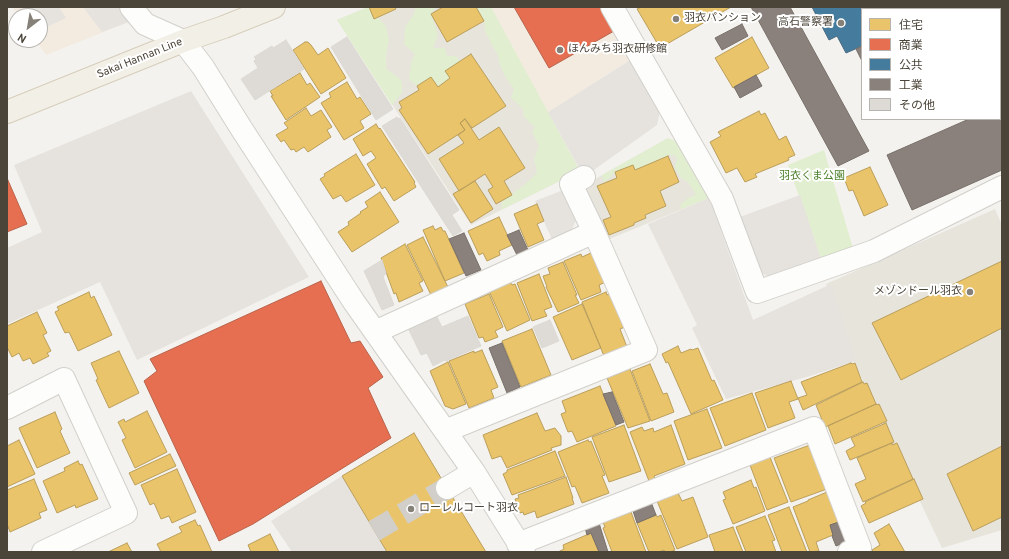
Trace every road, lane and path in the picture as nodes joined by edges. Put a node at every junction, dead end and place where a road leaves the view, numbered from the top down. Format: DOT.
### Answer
graph roads {
  1 [pos="131,7"];
  2 [pos="274,7"];
  3 [pos="612,7"];
  4 [pos="183,41"];
  5 [pos="7,112"];
  6 [pos="584,177"];
  7 [pos="1002,187"];
  8 [pos="594,232"];
  9 [pos="375,332"];
  10 [pos="7,408"];
  11 [pos="445,431"];
  12 [pos="474,472"];
  13 [pos="448,488"];
  14 [pos="521,548"];
  15 [pos="42,552"];
  16 [pos="849,552"];
  1 -- 4 [label="street"];
  2 -- 4 [label="main road, Sakai Hannan Line"];
  3 -- 7 [label="street"];
  4 -- 5 [label="main road, Sakai Hannan Line"];
  4 -- 9 [label="street"];
  6 -- 8 [label="street"];
  8 -- 9 [label="street"];
  8 -- 11 [label="street"];
  9 -- 11 [label="street"];
  10 -- 15 [label="street"];
  11 -- 12 [label="street"];
  12 -- 13 [label="street"];
  12 -- 14 [label="street"];
  14 -- 16 [label="street"];
}
